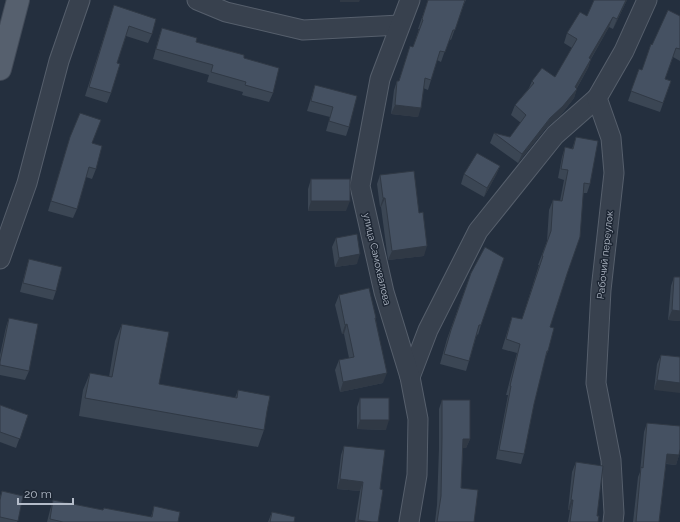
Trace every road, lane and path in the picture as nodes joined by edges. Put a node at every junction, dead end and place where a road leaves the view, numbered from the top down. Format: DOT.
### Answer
graph roads {
  1 [pos="18,0"];
  2 [pos="80,0"];
  3 [pos="197,0"];
  4 [pos="410,0"];
  5 [pos="647,0"];
  6 [pos="400,25"];
  7 [pos="0,69"];
  8 [pos="597,98"];
  9 [pos="0,259"];
  10 [pos="410,377"];
  11 [pos="409,522"];
  12 [pos="613,522"];
  1 -- 7 [label="main road"];
  2 -- 9 [label="street"];
  3 -- 6 [label="street"];
  4 -- 6 [label="street, улица Самохвалова"];
  5 -- 8 [label="street"];
  6 -- 10 [label="street, улица Самохвалова"];
  8 -- 10 [label="street"];
  8 -- 12 [label="street, Рабочий переулок"];
  10 -- 11 [label="street, улица Самохвалова"];
}
